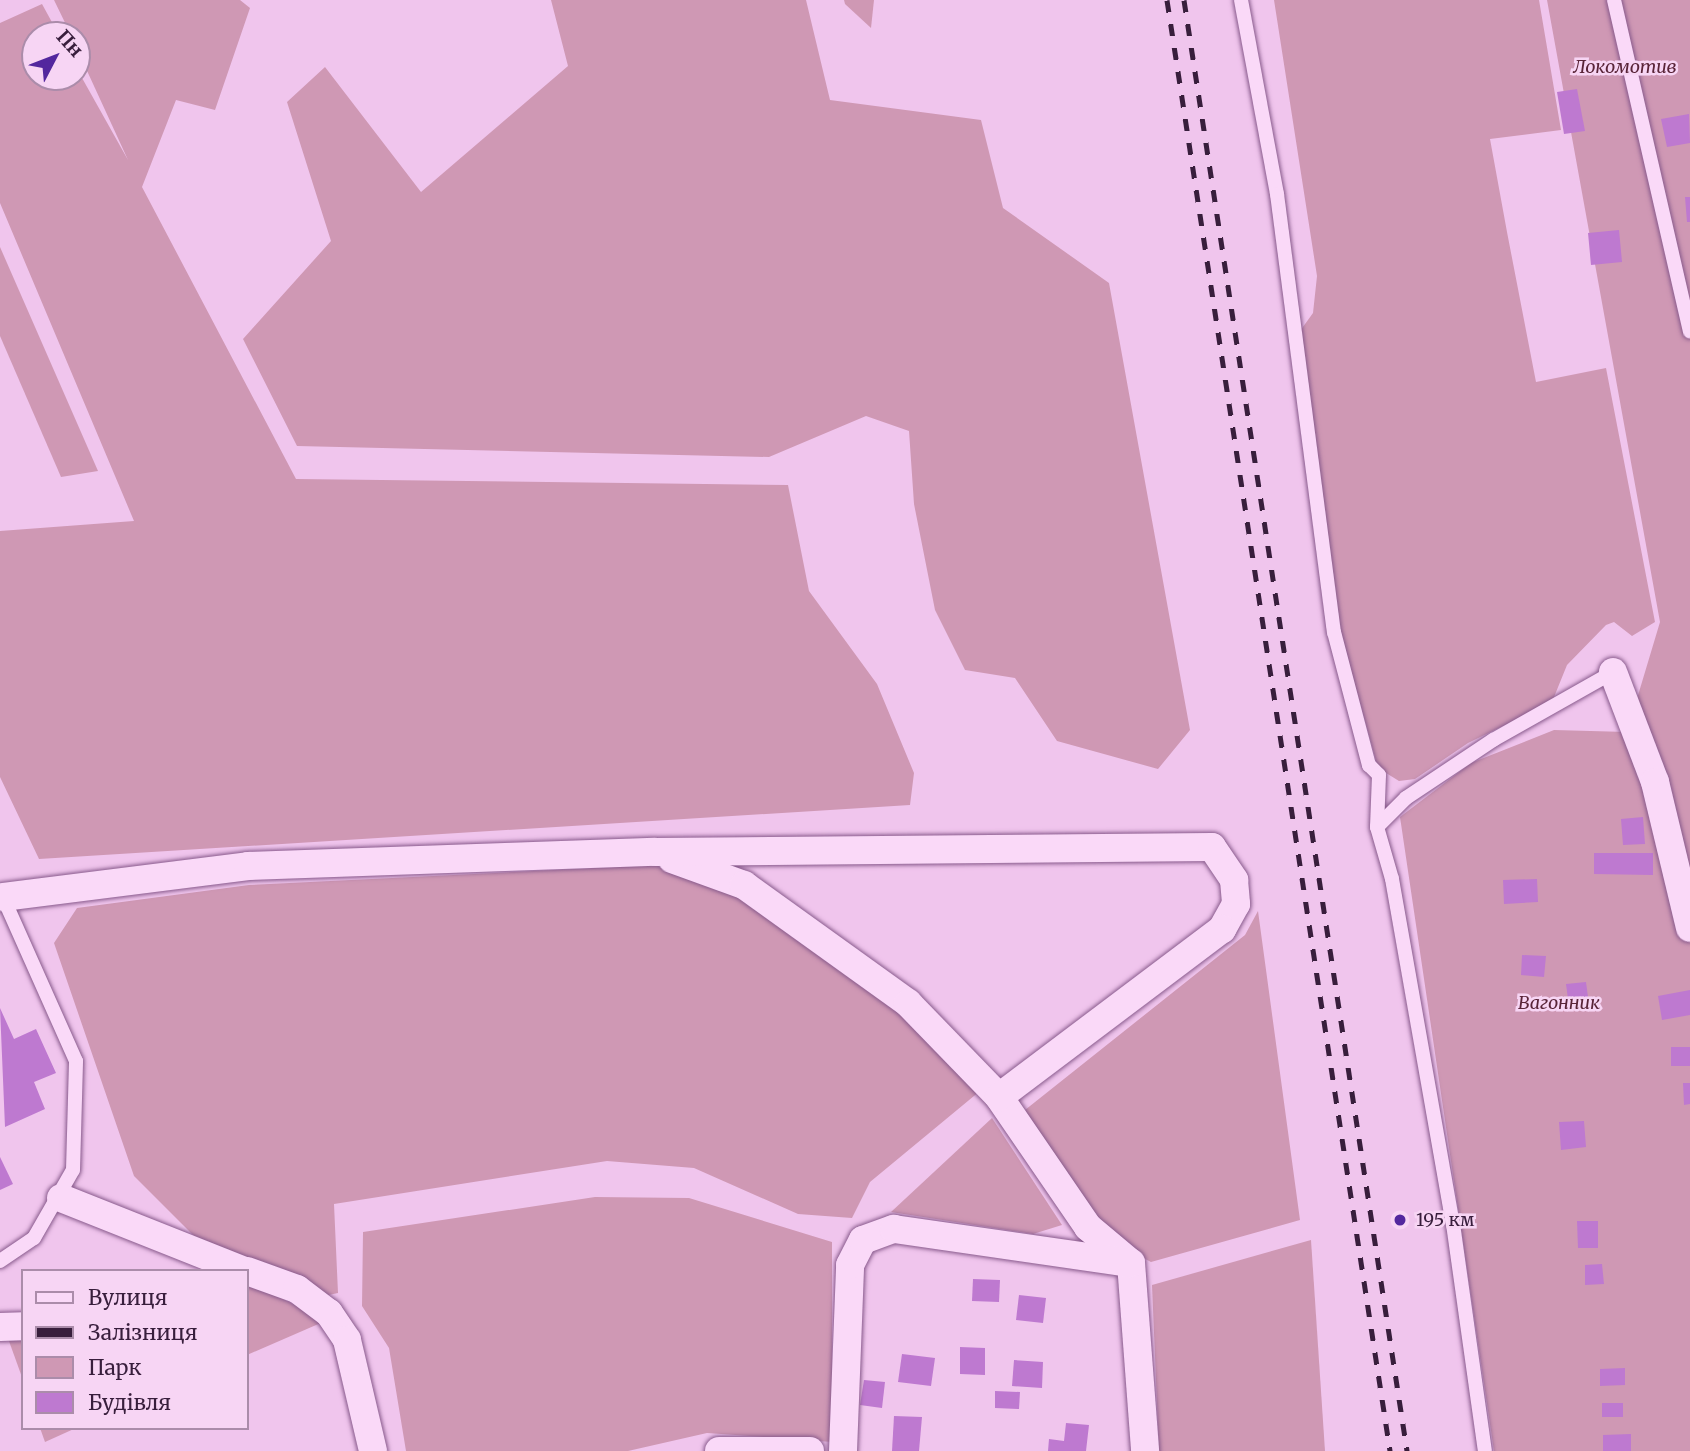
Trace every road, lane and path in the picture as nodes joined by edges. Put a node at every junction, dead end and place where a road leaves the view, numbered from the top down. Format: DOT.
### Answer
graph roads {
  1 [pos="1241,0"];
  2 [pos="1614,0"];
  3 [pos="1690,331"];
  4 [pos="1613,672"];
  5 [pos="1377,827"];
  6 [pos="655,852"];
  7 [pos="1683,870"];
  8 [pos="1,894"];
  9 [pos="1690,928"];
  10 [pos="999,1097"];
  11 [pos="61,1198"];
  12 [pos="0,1261"];
  13 [pos="1131,1263"];
  14 [pos="198,1266"];
  15 [pos="226,1269"];
  16 [pos="248,1272"];
  17 [pos="21,1326"];
  18 [pos="0,1327"];
  19 [pos="373,1451"];
  20 [pos="719,1451"];
  21 [pos="810,1451"];
  22 [pos="842,1451"];
  23 [pos="1145,1451"];
  24 [pos="1485,1451"];
  1 -- 5 [label="lane"];
  2 -- 3 [label="lane"];
  4 -- 5 [label="lane"];
  4 -- 7 [label="street"];
  5 -- 24 [label="lane"];
  6 -- 8 [label="street"];
  6 -- 10 [label="street"];
  6 -- 10 [label="street"];
  7 -- 9 [label="street"];
  8 -- 11 [label="lane"];
  10 -- 13 [label="street"];
  11 -- 12 [label="lane"];
  11 -- 14 [label="street"];
  13 -- 22 [label="street"];
  13 -- 23 [label="street"];
  14 -- 15 [label="street"];
  16 -- 19 [label="street"];
  17 -- 18 [label="street"];
  20 -- 21 [label="street"];
}
